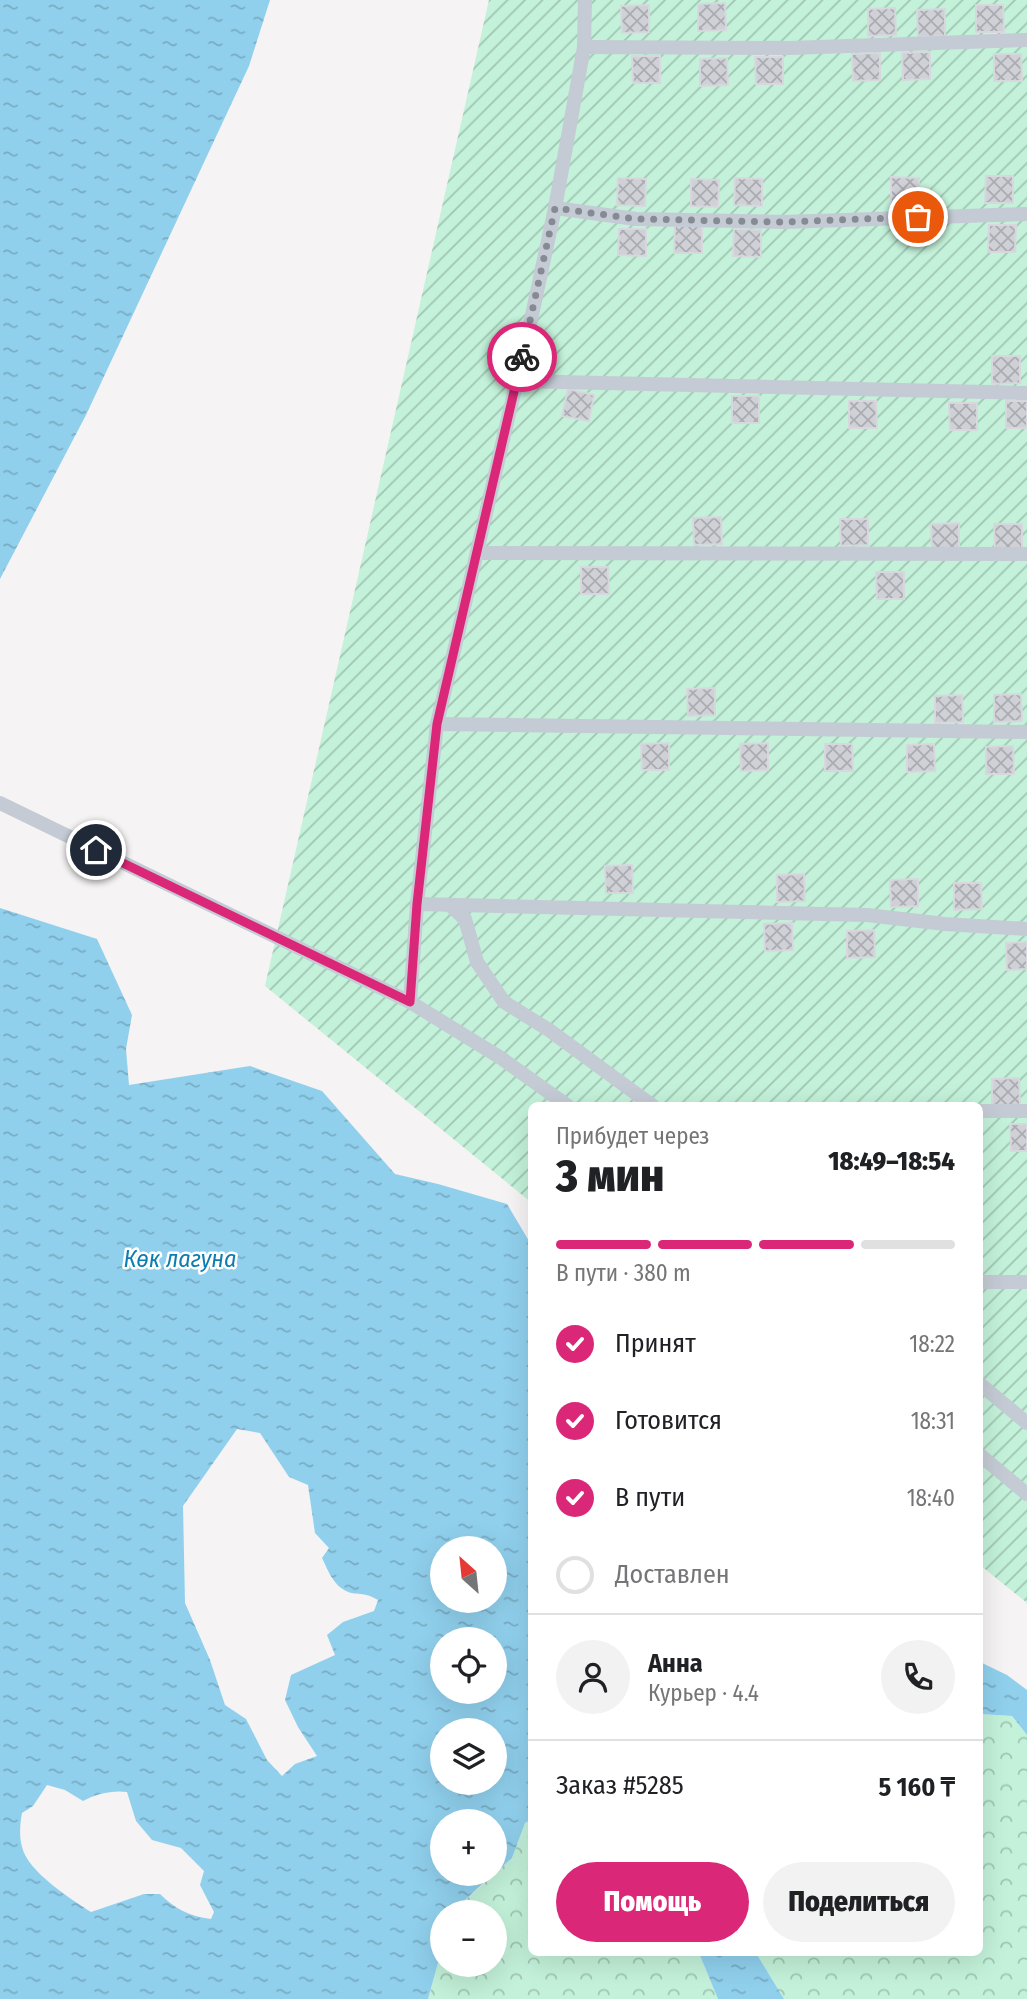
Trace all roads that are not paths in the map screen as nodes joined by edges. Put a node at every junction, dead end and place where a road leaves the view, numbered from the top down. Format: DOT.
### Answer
graph roads {
  1 [pos="585,0"];
  2 [pos="1027,40"];
  3 [pos="584,47"];
  4 [pos="555,208"];
  5 [pos="1027,214"];
  6 [pos="517,382"];
  7 [pos="1027,393"];
  8 [pos="477,553"];
  9 [pos="1027,554"];
  10 [pos="437,724"];
  11 [pos="1027,733"];
  12 [pos="0,803"];
  13 [pos="417,904"];
  14 [pos="452,906"];
  15 [pos="1027,929"];
  16 [pos="410,1002"];
  17 [pos="562,1102"];
  18 [pos="648,1102"];
  19 [pos="983,1111"];
  20 [pos="1027,1111"];
  21 [pos="983,1282"];
  22 [pos="1027,1282"];
  23 [pos="983,1386"];
  24 [pos="1027,1423"];
  25 [pos="983,1457"];
  26 [pos="1027,1494"];
  1 -- 3 [label="street"];
  2 -- 3 [label="street"];
  3 -- 4 [label="street"];
  4 -- 5 [label="street"];
  4 -- 6 [label="street"];
  6 -- 7 [label="street"];
  6 -- 8 [label="street"];
  8 -- 9 [label="street"];
  8 -- 10 [label="street"];
  10 -- 11 [label="street"];
  10 -- 13 [label="street"];
  12 -- 16 [label="street"];
  13 -- 14 [label="street"];
  13 -- 16 [label="street"];
  14 -- 15 [label="street"];
  14 -- 18 [label="street"];
  16 -- 17 [label="street"];
  19 -- 20 [label="street"];
  21 -- 22 [label="street"];
  23 -- 24 [label="street"];
  25 -- 26 [label="street"];
}
